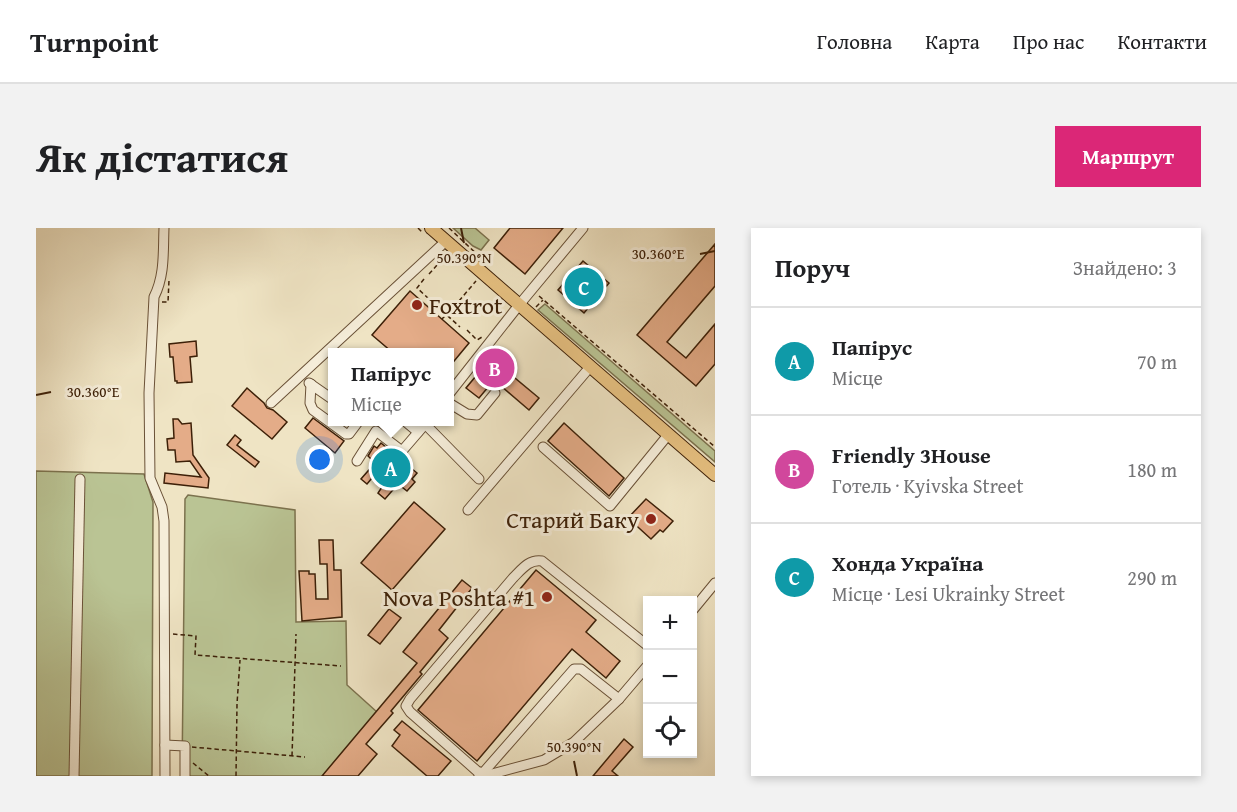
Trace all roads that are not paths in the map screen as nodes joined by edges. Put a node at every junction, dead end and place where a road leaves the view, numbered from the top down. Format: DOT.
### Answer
graph roads {
  1 [pos="164,228"];
  2 [pos="431,228"];
  3 [pos="583,228"];
  4 [pos="450,237"];
  5 [pos="519,305"];
  6 [pos="330,348"];
  7 [pos="328,350"];
  8 [pos="590,367"];
  9 [pos="300,376"];
  10 [pos="311,384"];
  11 [pos="454,389"];
  12 [pos="495,393"];
  13 [pos="328,396"];
  14 [pos="271,403"];
  15 [pos="454,406"];
  16 [pos="328,421"];
  17 [pos="335,426"];
  18 [pos="355,426"];
  19 [pos="424,426"];
  20 [pos="668,435"];
  21 [pos="543,447"];
  22 [pos="357,461"];
  23 [pos="715,475"];
  24 [pos="80,479"];
  25 [pos="479,479"];
  26 [pos="468,510"];
  27 [pos="715,584"];
  28 [pos="697,606"];
  29 [pos="643,642"];
  30 [pos="643,671"];
  31 [pos="619,699"];
  32 [pos="165,745"];
  33 [pos="478,775"];
  34 [pos="74,776"];
  35 [pos="165,776"];
  36 [pos="185,776"];
  1 -- 32 [label="street"];
  2 -- 4 [label="main road"];
  3 -- 5 [label="street"];
  4 -- 5 [label="main road"];
  4 -- 6 [label="street"];
  5 -- 8 [label="main road"];
  5 -- 11 [label="street"];
  7 -- 9 [label="street"];
  8 -- 20 [label="main road"];
  8 -- 26 [label="street"];
  9 -- 10 [label="street"];
  9 -- 14 [label="street"];
  10 -- 13 [label="street"];
  10 -- 16 [label="street"];
  12 -- 15 [label="street"];
  17 -- 18 [label="street"];
  19 -- 22 [label="street"];
  19 -- 25 [label="street"];
  20 -- 21 [label="street"];
  20 -- 23 [label="main road"];
  24 -- 34 [label="street"];
  27 -- 28 [label="street"];
  29 -- 33 [label="street"];
  30 -- 31 [label="street"];
  31 -- 33 [label="street"];
  31 -- 33 [label="street"];
  32 -- 35 [label="street"];
  32 -- 36 [label="street"];
}
